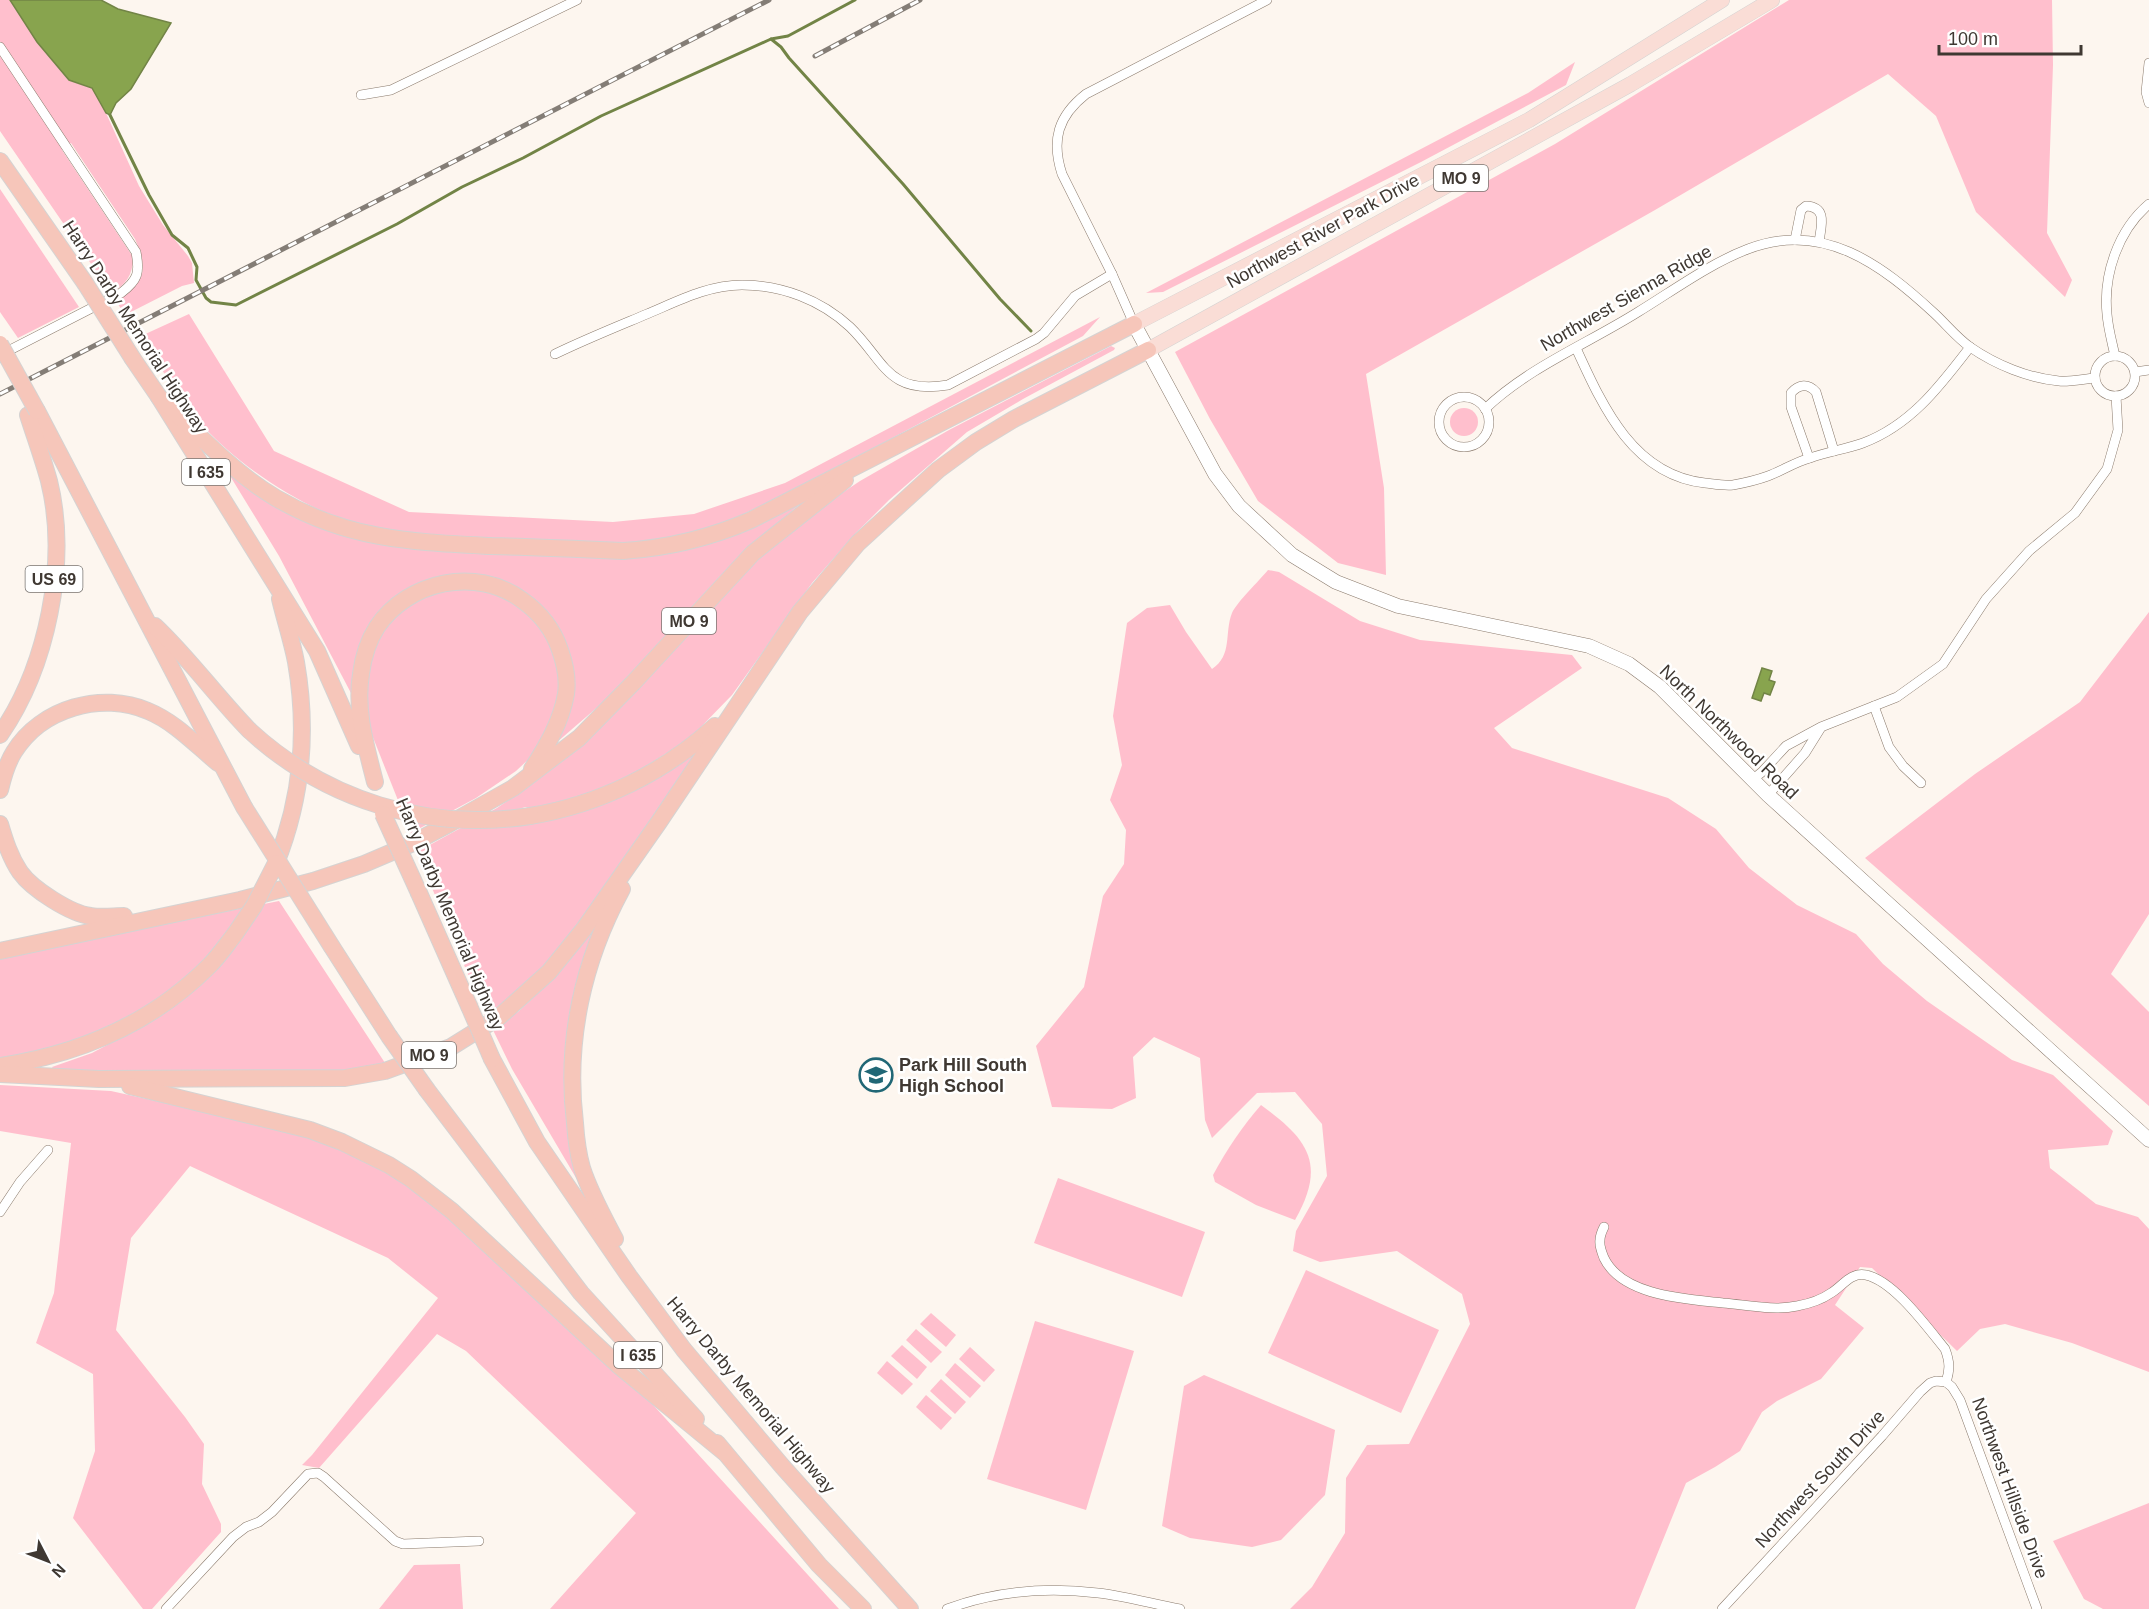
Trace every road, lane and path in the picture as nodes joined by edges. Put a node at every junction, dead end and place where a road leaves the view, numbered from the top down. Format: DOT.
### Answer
graph roads {
  1 [pos="576,0"];
  2 [pos="1267,0"];
  3 [pos="1722,0"];
  4 [pos="1772,0"];
  5 [pos="0,47"];
  6 [pos="2149,63"];
  7 [pos="361,95"];
  8 [pos="2149,103"];
  9 [pos="0,161"];
  10 [pos="2149,204"];
  11 [pos="1796,240"];
  12 [pos="1819,242"];
  13 [pos="1113,274"];
  14 [pos="1134,324"];
  15 [pos="0,344"];
  16 [pos="1970,347"];
  17 [pos="1576,348"];
  18 [pos="1148,350"];
  19 [pos="555,354"];
  20 [pos="0,355"];
  21 [pos="2115,356"];
  22 [pos="2149,370"];
  23 [pos="2134,372"];
  24 [pos="2095,378"];
  25 [pos="2116,396"];
  26 [pos="159,397"];
  27 [pos="1485,409"];
  28 [pos="33,413"];
  29 [pos="1834,451"];
  30 [pos="1809,458"];
  31 [pos="871,459"];
  32 [pos="278,587"];
  33 [pos="144,615"];
  34 [pos="741,698"];
  35 [pos="1874,706"];
  36 [pos="1821,727"];
  37 [pos="0,735"];
  38 [pos="224,769"];
  39 [pos="1752,780"];
  40 [pos="375,782"];
  41 [pos="1921,783"];
  42 [pos="513,788"];
  43 [pos="0,790"];
  44 [pos="1767,795"];
  45 [pos="659,822"];
  46 [pos="0,824"];
  47 [pos="164,915"];
  48 [pos="0,951"];
  49 [pos="0,1066"];
  50 [pos="0,1074"];
  51 [pos="99,1079"];
  52 [pos="2149,1140"];
  53 [pos="48,1150"];
  54 [pos="0,1212"];
  55 [pos="1604,1227"];
  56 [pos="629,1276"];
  57 [pos="1947,1382"];
  58 [pos="724,1452"];
  59 [pos="479,1541"];
  60 [pos="863,1608"];
  61 [pos="166,1609"];
  62 [pos="910,1609"];
  63 [pos="947,1609"];
  64 [pos="1180,1609"];
  65 [pos="1722,1609"];
  66 [pos="2037,1609"];
  1 -- 7 [label="street"];
  2 -- 13 [label="street"];
  3 -- 14 [label="main road, Northwest River Park Drive / MO 9"];
  4 -- 18 [label="main road, Northwest River Park Drive / MO 9"];
  5 -- 20 [label="street"];
  6 -- 8 [label="street"];
  9 -- 26 [label="highway, Harry Darby Memorial Highway / I 635, bridge"];
  10 -- 21 [label="street"];
  11 -- 12 [label="street, Northwest Sienna Ridge"];
  11 -- 12 [label="street"];
  11 -- 17 [label="street, Northwest Sienna Ridge"];
  12 -- 16 [label="street, Northwest Sienna Ridge"];
  13 -- 14 [label="street"];
  13 -- 19 [label="street"];
  14 -- 18 [label="street, North Northwood Road"];
  14 -- 31 [label="highway, Northwest River Park Drive / MO 9"];
  15 -- 28 [label="highway, I 635, bridge"];
  16 -- 24 [label="street, Northwest Sienna Ridge"];
  16 -- 29 [label="street"];
  17 -- 27 [label="street, Northwest Sienna Ridge"];
  17 -- 30 [label="street"];
  18 -- 34 [label="highway, Northwest River Park Drive / MO 9"];
  18 -- 39 [label="street, North Northwood Road"];
  21 -- 23 [label="street"];
  21 -- 24 [label="street"];
  22 -- 23 [label="street"];
  23 -- 25 [label="street"];
  24 -- 25 [label="street"];
  25 -- 35 [label="street"];
  26 -- 31 [label="highway"];
  26 -- 32 [label="highway, Harry Darby Memorial Highway / I 635"];
  27 -- 27 [label="street"];
  28 -- 33 [label="highway, I 635"];
  28 -- 37 [label="highway, US 69"];
  29 -- 30 [label="street"];
  29 -- 30 [label="street"];
  31 -- 42 [label="highway, MO 9"];
  32 -- 40 [label="highway, Harry Darby Memorial Highway / I 635"];
  32 -- 49 [label="highway, bridge"];
  33 -- 34 [label="highway, bridge"];
  33 -- 38 [label="highway, I 635"];
  34 -- 45 [label="highway, MO 9"];
  35 -- 36 [label="street"];
  35 -- 41 [label="street"];
  36 -- 39 [label="street"];
  36 -- 44 [label="street"];
  38 -- 43 [label="highway"];
  38 -- 58 [label="highway, I 635, bridge"];
  39 -- 44 [label="street, North Northwood Road"];
  40 -- 42 [label="highway"];
  40 -- 56 [label="highway, Harry Darby Memorial Highway / I 635, bridge"];
  42 -- 47 [label="highway, MO 9"];
  44 -- 52 [label="street, North Northwood Road"];
  45 -- 51 [label="highway, MO 9"];
  45 -- 56 [label="highway"];
  46 -- 47 [label="highway"];
  47 -- 48 [label="highway, MO 9"];
  50 -- 51 [label="highway, MO 9"];
  51 -- 58 [label="highway"];
  53 -- 54 [label="street"];
  55 -- 57 [label="street"];
  56 -- 62 [label="highway, Harry Darby Memorial Highway / I 635"];
  57 -- 65 [label="street, Northwest South Drive"];
  57 -- 66 [label="street, Northwest Hillside Drive"];
  58 -- 60 [label="highway, I 635"];
  59 -- 61 [label="street"];
  63 -- 64 [label="street"];
}
